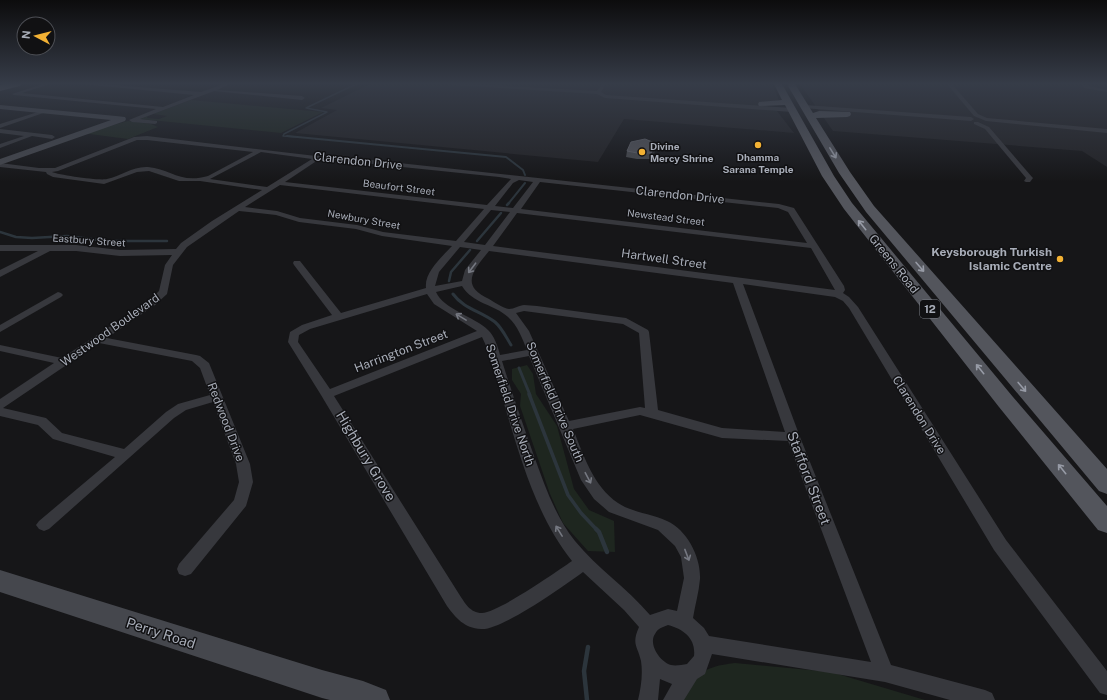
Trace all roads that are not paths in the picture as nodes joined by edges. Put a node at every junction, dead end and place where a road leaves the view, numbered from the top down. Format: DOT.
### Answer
graph roads {
  1 [pos="29,117"];
  2 [pos="100,117"];
  3 [pos="140,117"];
  4 [pos="803,117"];
  5 [pos="805,117"];
  6 [pos="915,117"];
  7 [pos="942,117"];
  8 [pos="122,119"];
  9 [pos="974,119"];
  10 [pos="132,120"];
  11 [pos="155,122"];
  12 [pos="988,123"];
  13 [pos="0,126"];
  14 [pos="0,131"];
  15 [pos="1107,131"];
  16 [pos="30,135"];
  17 [pos="52,137"];
  18 [pos="0,146"];
  19 [pos="259,151"];
  20 [pos="316,158"];
  21 [pos="0,164"];
  22 [pos="49,170"];
  23 [pos="516,179"];
  24 [pos="203,180"];
  25 [pos="537,181"];
  26 [pos="1028,181"];
  27 [pos="280,183"];
  28 [pos="269,189"];
  29 [pos="490,207"];
  30 [pos="237,209"];
  31 [pos="516,210"];
  32 [pos="459,244"];
  33 [pos="878,244"];
  34 [pos="900,244"];
  35 [pos="814,246"];
  36 [pos="0,248"];
  37 [pos="48,248"];
  38 [pos="488,248"];
  39 [pos="177,252"];
  40 [pos="297,263"];
  41 [pos="0,274"];
  42 [pos="737,281"];
  43 [pos="465,283"];
  44 [pos="430,290"];
  45 [pos="837,294"];
  46 [pos="58,295"];
  47 [pos="508,312"];
  48 [pos="338,316"];
  49 [pos="0,329"];
  50 [pos="485,332"];
  51 [pos="98,340"];
  52 [pos="0,348"];
  53 [pos="534,352"];
  54 [pos="495,359"];
  55 [pos="64,362"];
  56 [pos="327,394"];
  57 [pos="216,397"];
  58 [pos="0,405"];
  59 [pos="0,412"];
  60 [pos="652,413"];
  61 [pos="565,426"];
  62 [pos="793,437"];
  63 [pos="126,455"];
  64 [pos="1107,485"];
  65 [pos="1107,523"];
  66 [pos="44,525"];
  67 [pos="583,562"];
  68 [pos="185,569"];
  69 [pos="0,581"];
  70 [pos="684,620"];
  71 [pos="649,626"];
  72 [pos="703,644"];
  73 [pos="650,661"];
  74 [pos="690,673"];
  75 [pos="886,673"];
  76 [pos="322,684"];
  77 [pos="1107,686"];
  78 [pos="345,700"];
  79 [pos="376,700"];
  80 [pos="648,700"];
  81 [pos="673,700"];
  82 [pos="985,700"];
  1 -- 13 [label="street"];
  2 -- 8 [label="main road"];
  3 -- 10 [label="street"];
  33 -- 4 [label="main road, Greens Road / 12, one-way"];
  5 -- 34 [label="main road, Greens Road / 12, one-way"];
  6 -- 9 [label="street"];
  7 -- 9 [label="street"];
  8 -- 10 [label="street"];
  8 -- 21 [label="main road"];
  9 -- 12 [label="street"];
  9 -- 12 [label="street"];
  10 -- 11 [label="street"];
  12 -- 15 [label="street"];
  12 -- 26 [label="street"];
  14 -- 16 [label="street"];
  16 -- 17 [label="street"];
  16 -- 18 [label="street"];
  19 -- 20 [label="street, Clarendon Drive"];
  19 -- 22 [label="street, Clarendon Drive"];
  19 -- 24 [label="street"];
  20 -- 23 [label="street, Clarendon Drive"];
  20 -- 27 [label="street, Westwood Boulevard"];
  21 -- 22 [label="street, Clarendon Drive"];
  22 -- 24 [label="street"];
  23 -- 25 [label="street, Clarendon Drive"];
  23 -- 29 [label="street"];
  24 -- 28 [label="street"];
  25 -- 31 [label="street"];
  25 -- 35 [label="street, Clarendon Drive"];
  27 -- 28 [label="street, Westwood Boulevard"];
  27 -- 29 [label="street, Beaufort Street"];
  28 -- 30 [label="street, Westwood Boulevard"];
  29 -- 31 [label="street, Beaufort Street"];
  29 -- 32 [label="street"];
  30 -- 32 [label="street, Newbury Street"];
  30 -- 39 [label="street, Westwood Boulevard"];
  31 -- 35 [label="street, Newstead Street"];
  31 -- 38 [label="street"];
  32 -- 38 [label="street, Newbury Street"];
  32 -- 44 [label="street"];
  33 -- 34 [label="main road"];
  65 -- 33 [label="main road, Greens Road / 12, one-way"];
  34 -- 64 [label="main road, Greens Road / 12, one-way"];
  35 -- 45 [label="street, Clarendon Drive"];
  36 -- 37 [label="street, Eastbury Street"];
  37 -- 39 [label="street, Eastbury Street"];
  37 -- 41 [label="street"];
  38 -- 42 [label="street, Hartwell Street"];
  38 -- 43 [label="street, one-way"];
  39 -- 51 [label="street, Westwood Boulevard"];
  40 -- 48 [label="street"];
  42 -- 45 [label="street, Hartwell Street"];
  42 -- 62 [label="street, Stafford Street"];
  43 -- 44 [label="street, Highbury Grove"];
  43 -- 47 [label="street, Somerfield Drive South"];
  44 -- 48 [label="street, Highbury Grove"];
  50 -- 44 [label="street, Somerfield Drive North, one-way"];
  45 -- 77 [label="street, Clarendon Drive"];
  46 -- 49 [label="street"];
  47 -- 53 [label="street, Somerfield Drive South"];
  47 -- 60 [label="street"];
  48 -- 56 [label="street, Highbury Grove"];
  50 -- 54 [label="street, Somerfield Drive North"];
  50 -- 56 [label="street, Harrington Street"];
  51 -- 55 [label="street, Westwood Boulevard"];
  51 -- 57 [label="street, Redwood Drive"];
  52 -- 55 [label="street"];
  53 -- 54 [label="street"];
  53 -- 61 [label="street, Somerfield Drive South"];
  67 -- 54 [label="street, Somerfield Drive North, one-way"];
  55 -- 58 [label="street, Westwood Boulevard"];
  56 -- 67 [label="street, Highbury Grove"];
  57 -- 63 [label="street"];
  57 -- 68 [label="street, Redwood Drive"];
  59 -- 63 [label="street"];
  60 -- 61 [label="street"];
  60 -- 62 [label="street"];
  61 -- 70 [label="street, Somerfield Drive South, one-way"];
  62 -- 75 [label="street, Stafford Street"];
  63 -- 66 [label="street"];
  67 -- 71 [label="street, Somerfield Drive North"];
  69 -- 76 [label="main road, Perry Road"];
  70 -- 71 [label="street"];
  70 -- 72 [label="street"];
  71 -- 73 [label="street"];
  72 -- 74 [label="street"];
  72 -- 75 [label="street"];
  73 -- 74 [label="street"];
  73 -- 80 [label="street"];
  74 -- 81 [label="street"];
  75 -- 82 [label="street"];
  76 -- 78 [label="main road, Perry Road"];
  76 -- 79 [label="main road, Perry Road"];
}
